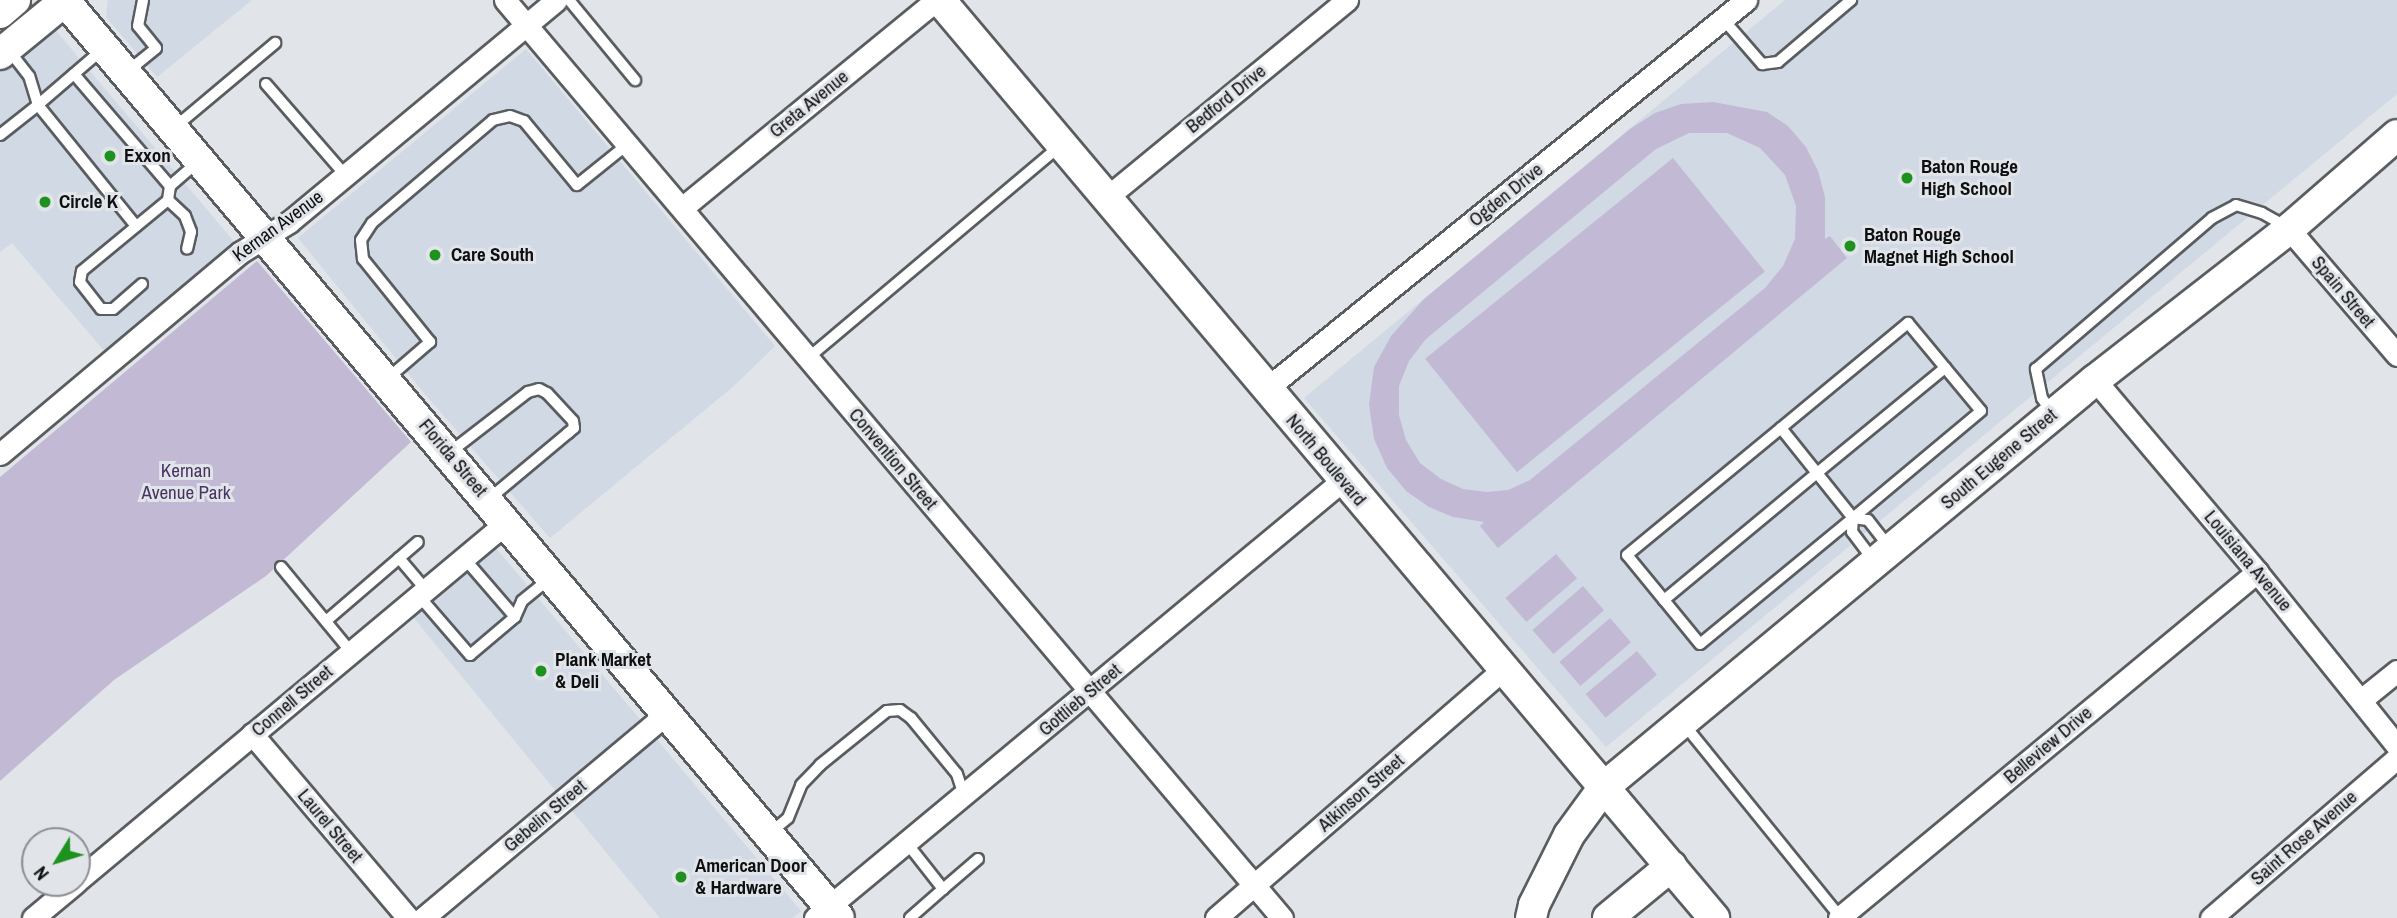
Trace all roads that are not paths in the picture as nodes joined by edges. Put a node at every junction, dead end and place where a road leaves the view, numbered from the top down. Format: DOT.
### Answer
graph roads {
  1 [pos="15,0"];
  2 [pos="65,0"];
  3 [pos="144,0"];
  4 [pos="505,0"];
  5 [pos="556,0"];
  6 [pos="569,0"];
  7 [pos="1347,0"];
  8 [pos="1746,0"];
  9 [pos="1851,0"];
  10 [pos="948,3"];
  11 [pos="0,13"];
  12 [pos="1723,19"];
  13 [pos="526,24"];
  14 [pos="275,43"];
  15 [pos="105,48"];
  16 [pos="3,51"];
  17 [pos="126,72"];
  18 [pos="74,74"];
  19 [pos="635,80"];
  20 [pos="265,84"];
  21 [pos="38,105"];
  22 [pos="173,128"];
  23 [pos="0,135"];
  24 [pos="2397,135"];
  25 [pos="628,144"];
  26 [pos="1061,145"];
  27 [pos="200,160"];
  28 [pos="345,175"];
  29 [pos="170,186"];
  30 [pos="1106,198"];
  31 [pos="168,200"];
  32 [pos="682,208"];
  33 [pos="136,226"];
  34 [pos="2289,229"];
  35 [pos="265,237"];
  36 [pos="187,249"];
  37 [pos="142,284"];
  38 [pos="2397,355"];
  39 [pos="808,358"];
  40 [pos="1945,368"];
  41 [pos="386,380"];
  42 [pos="2095,380"];
  43 [pos="1266,389"];
  44 [pos="2053,414"];
  45 [pos="1782,428"];
  46 [pos="1,451"];
  47 [pos="449,454"];
  48 [pos="1817,472"];
  49 [pos="1343,480"];
  50 [pos="488,500"];
  51 [pos="1853,518"];
  52 [pos="507,522"];
  53 [pos="418,541"];
  54 [pos="1883,555"];
  55 [pos="399,558"];
  56 [pos="464,558"];
  57 [pos="281,567"];
  58 [pos="2257,572"];
  59 [pos="552,576"];
  60 [pos="423,593"];
  61 [pos="1664,600"];
  62 [pos="515,617"];
  63 [pos="326,621"];
  64 [pos="351,652"];
  65 [pos="1505,668"];
  66 [pos="2397,671"];
  67 [pos="1089,692"];
  68 [pos="2361,700"];
  69 [pos="667,713"];
  70 [pos="1682,722"];
  71 [pos="252,734"];
  72 [pos="2397,746"];
  73 [pos="2397,758"];
  74 [pos="1604,787"];
  75 [pos="964,796"];
  76 [pos="768,835"];
  77 [pos="906,842"];
  78 [pos="978,859"];
  79 [pos="1671,866"];
  80 [pos="91,869"];
  81 [pos="1254,886"];
  82 [pos="943,889"];
  83 [pos="58,897"];
  84 [pos="828,914"];
  85 [pos="33,918"];
  86 [pos="408,918"];
  87 [pos="423,918"];
  88 [pos="910,918"];
  89 [pos="1216,918"];
  90 [pos="1282,918"];
  91 [pos="1531,918"];
  92 [pos="1608,918"];
  93 [pos="1714,918"];
  94 [pos="1839,918"];
  95 [pos="2211,918"];
  1 -- 11 [label="street"];
  2 -- 15 [label="street, Florida Street"];
  2 -- 16 [label="street"];
  3 -- 17 [label="lane"];
  4 -- 13 [label="street, Convention Street"];
  5 -- 13 [label="street, Kernan Avenue"];
  6 -- 19 [label="lane"];
  7 -- 30 [label="street, Bedford Drive"];
  8 -- 12 [label="street, Ogden Drive"];
  9 -- 12 [label="lane"];
  10 -- 26 [label="street, North Boulevard"];
  10 -- 32 [label="street, Greta Avenue"];
  12 -- 43 [label="street, Ogden Drive"];
  13 -- 25 [label="street, Convention Street"];
  13 -- 28 [label="street, Kernan Avenue"];
  14 -- 22 [label="lane"];
  15 -- 17 [label="street, Florida Street"];
  15 -- 18 [label="lane"];
  16 -- 21 [label="lane"];
  17 -- 22 [label="street, Florida Street"];
  18 -- 21 [label="lane"];
  18 -- 29 [label="lane"];
  20 -- 28 [label="lane"];
  21 -- 23 [label="lane"];
  21 -- 33 [label="lane"];
  22 -- 27 [label="street, Florida Street"];
  24 -- 34 [label="street, South Eugene Street"];
  25 -- 32 [label="street, Convention Street"];
  25 -- 41 [label="lane"];
  26 -- 30 [label="street, North Boulevard"];
  26 -- 39 [label="lane"];
  27 -- 29 [label="lane"];
  27 -- 35 [label="street, Florida Street"];
  28 -- 35 [label="street, Kernan Avenue"];
  29 -- 31 [label="lane"];
  30 -- 43 [label="street, North Boulevard"];
  31 -- 33 [label="lane"];
  31 -- 36 [label="lane"];
  32 -- 39 [label="street, Convention Street"];
  33 -- 37 [label="lane"];
  34 -- 38 [label="street, Spain Street"];
  34 -- 42 [label="street, South Eugene Street"];
  34 -- 44 [label="lane"];
  35 -- 41 [label="street, Florida Street"];
  35 -- 46 [label="street, Kernan Avenue"];
  39 -- 67 [label="street, Convention Street"];
  40 -- 45 [label="lane"];
  40 -- 48 [label="lane"];
  40 -- 51 [label="lane"];
  41 -- 47 [label="street, Florida Street"];
  42 -- 44 [label="street, South Eugene Street"];
  42 -- 58 [label="street, Louisiana Avenue"];
  43 -- 49 [label="street, North Boulevard"];
  44 -- 54 [label="street, South Eugene Street"];
  45 -- 48 [label="lane"];
  45 -- 61 [label="lane"];
  47 -- 50 [label="street, Florida Street"];
  47 -- 50 [label="lane"];
  48 -- 51 [label="lane"];
  48 -- 61 [label="lane"];
  49 -- 65 [label="street, North Boulevard"];
  49 -- 67 [label="street, Gottlieb Street"];
  50 -- 52 [label="street, Florida Street"];
  51 -- 54 [label="lane"];
  51 -- 54 [label="lane"];
  51 -- 61 [label="lane"];
  52 -- 56 [label="street, Connell Street"];
  52 -- 59 [label="street, Florida Street"];
  53 -- 55 [label="lane"];
  54 -- 70 [label="street, South Eugene Street"];
  55 -- 60 [label="lane"];
  55 -- 63 [label="lane"];
  56 -- 60 [label="street, Connell Street"];
  56 -- 62 [label="lane"];
  57 -- 63 [label="lane"];
  58 -- 68 [label="street, Louisiana Avenue"];
  58 -- 94 [label="street, Belleview Drive"];
  59 -- 62 [label="lane"];
  59 -- 69 [label="street, Florida Street"];
  60 -- 62 [label="lane"];
  60 -- 64 [label="street, Connell Street"];
  63 -- 64 [label="lane"];
  64 -- 71 [label="street, Connell Street"];
  65 -- 74 [label="street, North Boulevard"];
  65 -- 81 [label="street, Atkinson Street"];
  66 -- 68 [label="street"];
  67 -- 75 [label="street, Gottlieb Street"];
  67 -- 81 [label="street, Convention Street"];
  68 -- 72 [label="street, Louisiana Avenue"];
  69 -- 76 [label="street, Florida Street"];
  69 -- 87 [label="street, Gebelin Street"];
  70 -- 74 [label="street, South Eugene Street"];
  70 -- 94 [label="lane"];
  71 -- 80 [label="street, Connell Street"];
  71 -- 86 [label="street, Laurel Street"];
  73 -- 95 [label="street, Saint Rose Avenue"];
  74 -- 79 [label="street, North Boulevard"];
  74 -- 91 [label="street, South Eugene Street"];
  75 -- 76 [label="lane"];
  75 -- 77 [label="street, Gottlieb Street"];
  76 -- 84 [label="street, Florida Street"];
  77 -- 82 [label="lane"];
  77 -- 84 [label="street, Gottlieb Street"];
  78 -- 82 [label="lane"];
  79 -- 92 [label="street"];
  79 -- 93 [label="street, North Boulevard"];
  81 -- 89 [label="street, Atkinson Street"];
  81 -- 90 [label="street, Convention Street"];
  82 -- 88 [label="lane"];
  83 -- 85 [label="street, Connell Street"];
}
